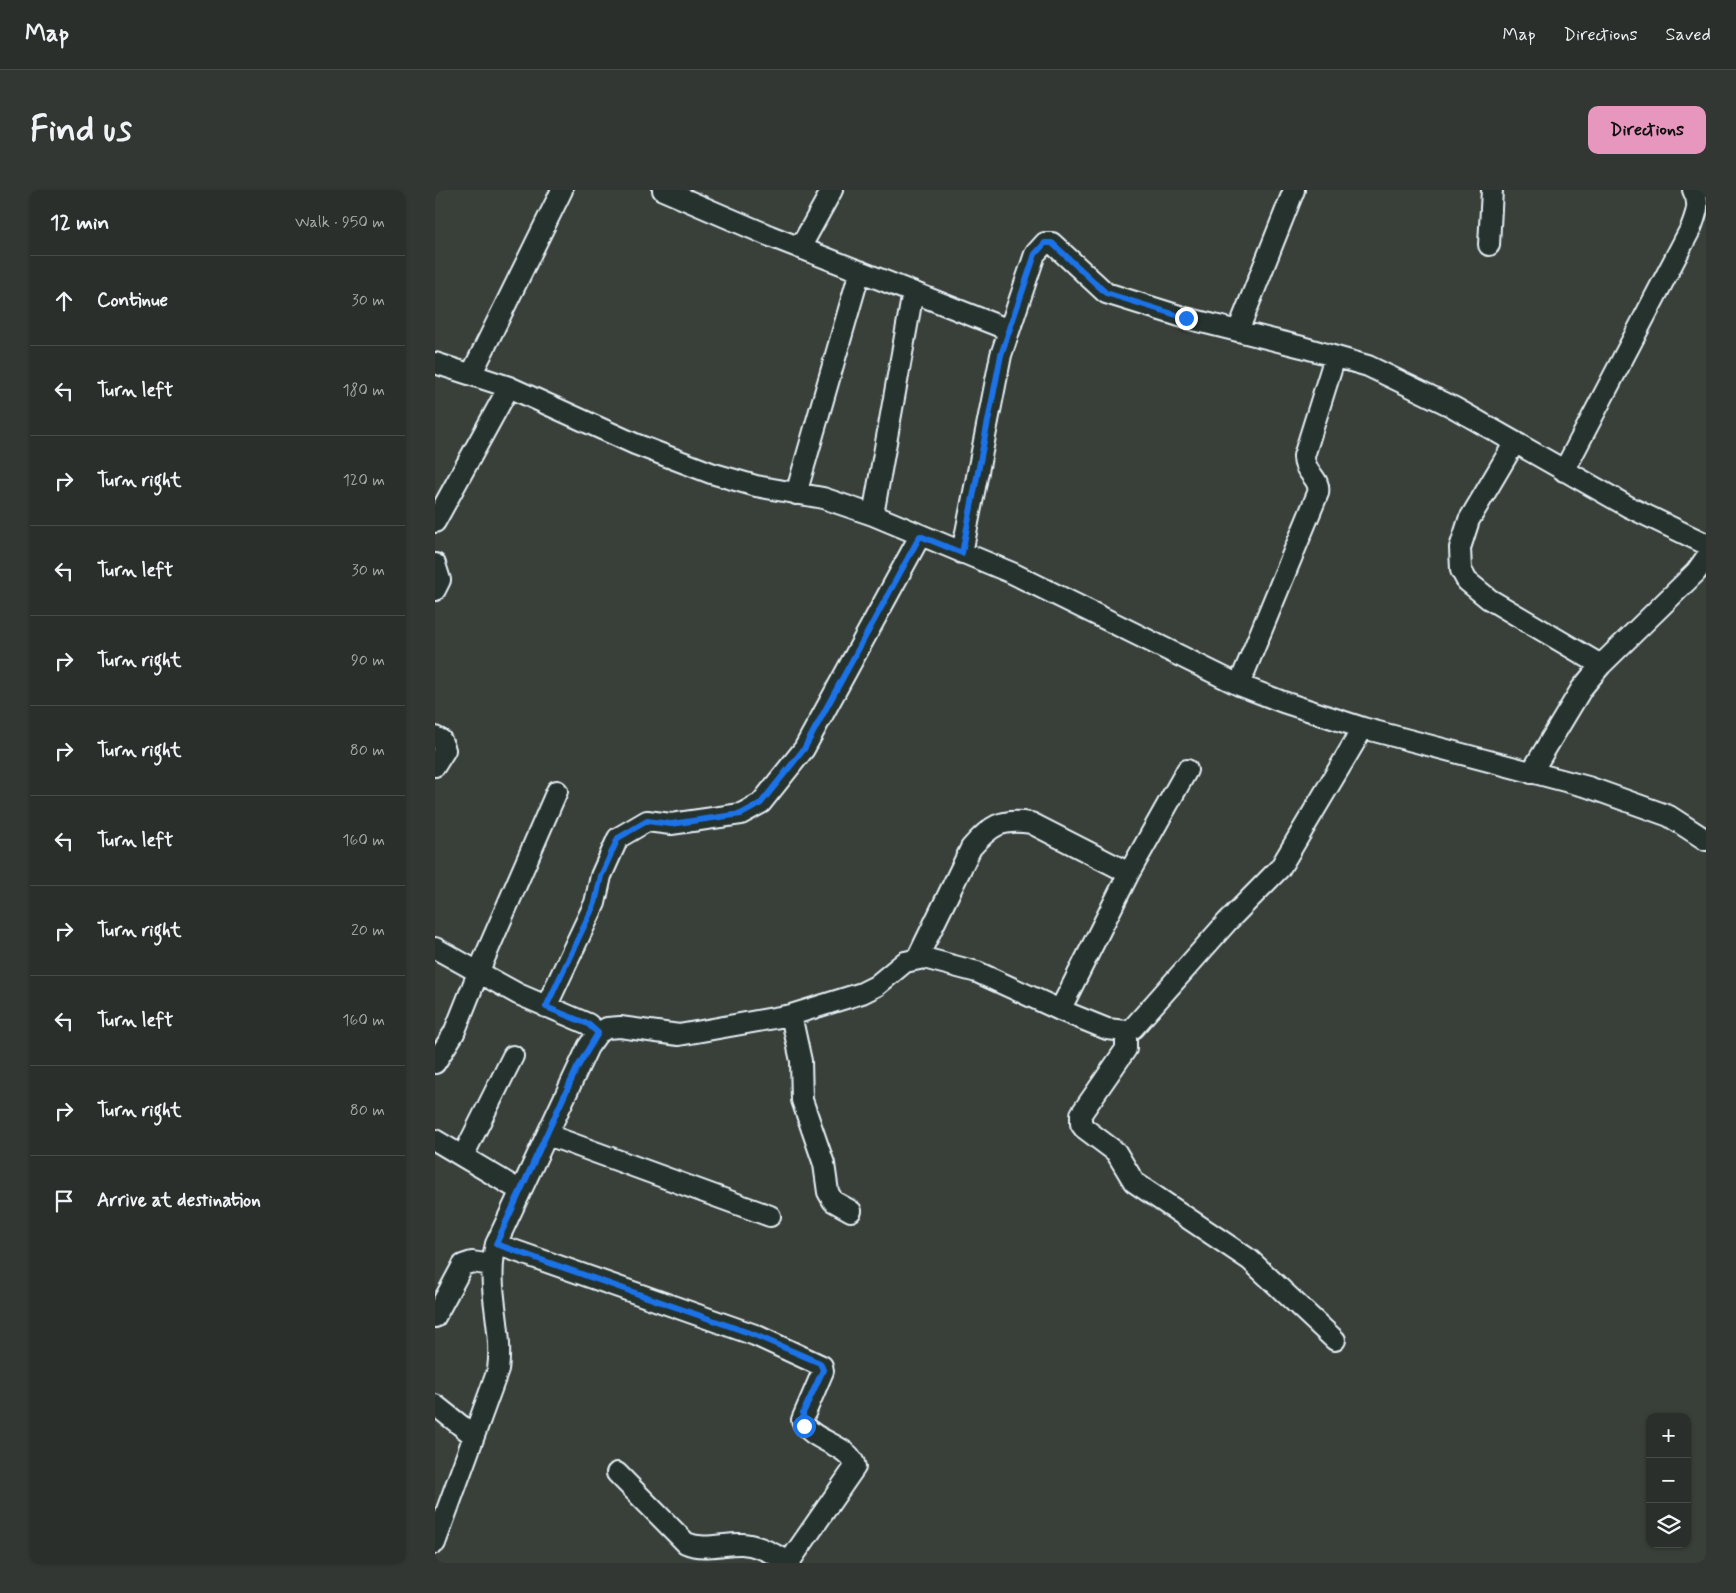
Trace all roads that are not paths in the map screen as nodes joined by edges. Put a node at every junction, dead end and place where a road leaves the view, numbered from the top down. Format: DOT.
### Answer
graph roads {
  1 [pos="562,190"];
  2 [pos="663,190"];
  3 [pos="831,190"];
  4 [pos="1294,190"];
  5 [pos="1492,190"];
  6 [pos="1699,196"];
  7 [pos="1489,245"];
  8 [pos="800,248"];
  9 [pos="860,271"];
  10 [pos="913,292"];
  11 [pos="1009,330"];
  12 [pos="1239,331"];
  13 [pos="1335,357"];
  14 [pos="435,362"];
  15 [pos="472,373"];
  16 [pos="509,387"];
  17 [pos="1515,442"];
  18 [pos="1563,471"];
  19 [pos="796,494"];
  20 [pos="873,515"];
  21 [pos="435,522"];
  22 [pos="920,536"];
  23 [pos="962,553"];
  24 [pos="1706,556"];
  25 [pos="435,564"];
  26 [pos="435,590"];
  27 [pos="1601,665"];
  28 [pos="1239,684"];
  29 [pos="1363,728"];
  30 [pos="435,737"];
  31 [pos="435,766"];
  32 [pos="1187,770"];
  33 [pos="1531,773"];
  34 [pos="557,791"];
  35 [pos="1706,840"];
  36 [pos="1129,873"];
  37 [pos="435,948"];
  38 [pos="917,959"];
  39 [pos="477,973"];
  40 [pos="546,1007"];
  41 [pos="1060,1010"];
  42 [pos="791,1015"];
  43 [pos="1126,1031"];
  44 [pos="598,1033"];
  45 [pos="513,1056"];
  46 [pos="435,1063"];
  47 [pos="548,1135"];
  48 [pos="435,1140"];
  49 [pos="463,1156"];
  50 [pos="519,1190"];
  51 [pos="851,1211"];
  52 [pos="770,1216"];
  53 [pos="496,1244"];
  54 [pos="492,1265"];
  55 [pos="435,1318"];
  56 [pos="1335,1340"];
  57 [pos="435,1405"];
  58 [pos="474,1436"];
  59 [pos="617,1473"];
  60 [pos="435,1543"];
  61 [pos="790,1563"];
  1 -- 15 [label="street"];
  2 -- 8 [label="street"];
  3 -- 8 [label="street"];
  4 -- 12 [label="street"];
  5 -- 7 [label="street"];
  6 -- 18 [label="street"];
  8 -- 9 [label="street"];
  9 -- 10 [label="street"];
  9 -- 19 [label="street"];
  10 -- 11 [label="street"];
  10 -- 20 [label="street"];
  11 -- 12 [label="street"];
  11 -- 23 [label="street"];
  12 -- 13 [label="street"];
  13 -- 17 [label="street"];
  13 -- 28 [label="street"];
  14 -- 15 [label="street"];
  15 -- 16 [label="street"];
  16 -- 19 [label="street"];
  16 -- 21 [label="street"];
  17 -- 18 [label="street"];
  17 -- 27 [label="street"];
  18 -- 24 [label="street"];
  19 -- 20 [label="street"];
  20 -- 22 [label="street"];
  22 -- 23 [label="street"];
  22 -- 40 [label="street"];
  23 -- 28 [label="street"];
  24 -- 27 [label="street"];
  25 -- 26 [label="street"];
  27 -- 33 [label="street"];
  28 -- 29 [label="street"];
  29 -- 33 [label="street"];
  29 -- 43 [label="street"];
  30 -- 31 [label="street"];
  32 -- 36 [label="street"];
  33 -- 35 [label="street"];
  34 -- 39 [label="street"];
  36 -- 38 [label="street"];
  36 -- 41 [label="street"];
  37 -- 39 [label="street"];
  38 -- 41 [label="street"];
  38 -- 42 [label="street"];
  39 -- 40 [label="street"];
  39 -- 46 [label="street"];
  40 -- 44 [label="street"];
  41 -- 43 [label="street"];
  42 -- 44 [label="street"];
  42 -- 51 [label="street"];
  43 -- 56 [label="street"];
  44 -- 47 [label="street"];
  45 -- 49 [label="street"];
  47 -- 50 [label="street"];
  47 -- 52 [label="street"];
  48 -- 49 [label="street"];
  49 -- 50 [label="street"];
  50 -- 53 [label="street"];
  53 -- 54 [label="street"];
  53 -- 61 [label="street"];
  54 -- 55 [label="street"];
  54 -- 58 [label="street"];
  57 -- 58 [label="street"];
  58 -- 60 [label="street"];
  59 -- 61 [label="street"];
}
